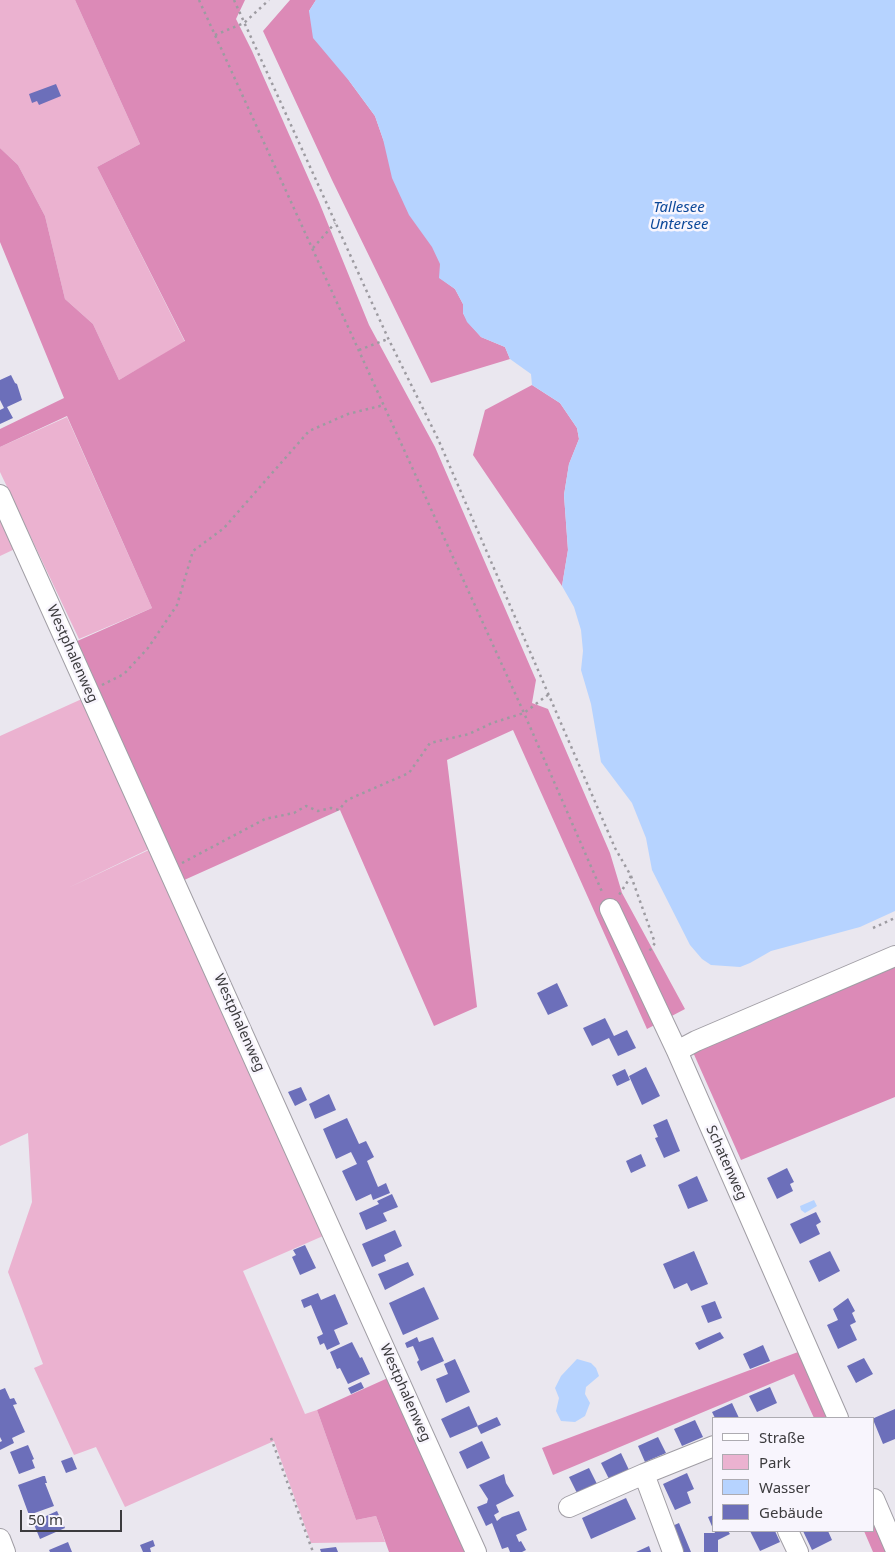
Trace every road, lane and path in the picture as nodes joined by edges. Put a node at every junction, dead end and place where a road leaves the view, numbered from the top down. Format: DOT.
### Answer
graph roads {
  1 [pos="199,0"];
  2 [pos="234,0"];
  3 [pos="269,0"];
  4 [pos="244,23"];
  5 [pos="215,35"];
  6 [pos="336,223"];
  7 [pos="312,248"];
  8 [pos="388,338"];
  9 [pos="359,350"];
  10 [pos="384,405"];
  11 [pos="0,495"];
  12 [pos="87,688"];
  13 [pos="549,694"];
  14 [pos="524,712"];
  15 [pos="169,869"];
  16 [pos="631,876"];
  17 [pos="610,909"];
  18 [pos="895,918"];
  19 [pos="873,928"];
  20 [pos="655,943"];
  21 [pos="895,956"];
  22 [pos="677,1051"];
  23 [pos="838,1417"];
  24 [pos="271,1438"];
  25 [pos="712,1447"];
  26 [pos="644,1474"];
  27 [pos="875,1501"];
  28 [pos="569,1507"];
  29 [pos="788,1532"];
  30 [pos="0,1539"];
  31 [pos="895,1548"];
  32 [pos="5,1552"];
  33 [pos="314,1552"];
  34 [pos="476,1552"];
  35 [pos="673,1552"];
  36 [pos="798,1552"];
  1 -- 5 [label="path"];
  2 -- 4 [label="path"];
  3 -- 4 [label="path"];
  4 -- 5 [label="path"];
  4 -- 6 [label="path"];
  5 -- 7 [label="path"];
  6 -- 7 [label="path"];
  6 -- 8 [label="path"];
  7 -- 9 [label="path"];
  8 -- 9 [label="path"];
  8 -- 13 [label="path"];
  9 -- 10 [label="path"];
  10 -- 12 [label="path"];
  10 -- 14 [label="path"];
  11 -- 12 [label="street, Westphalenweg"];
  12 -- 15 [label="street, Westphalenweg"];
  13 -- 14 [label="path"];
  13 -- 16 [label="path"];
  14 -- 15 [label="path"];
  14 -- 17 [label="path"];
  15 -- 34 [label="street, Westphalenweg"];
  16 -- 17 [label="path"];
  16 -- 20 [label="path"];
  17 -- 22 [label="street, Schatenweg"];
  18 -- 19 [label="path"];
  21 -- 22 [label="street"];
  22 -- 23 [label="street, Schatenweg"];
  24 -- 33 [label="path"];
  25 -- 26 [label="street"];
  26 -- 28 [label="street"];
  26 -- 35 [label="street"];
  27 -- 31 [label="street"];
  29 -- 36 [label="street"];
  30 -- 32 [label="street"];
}
